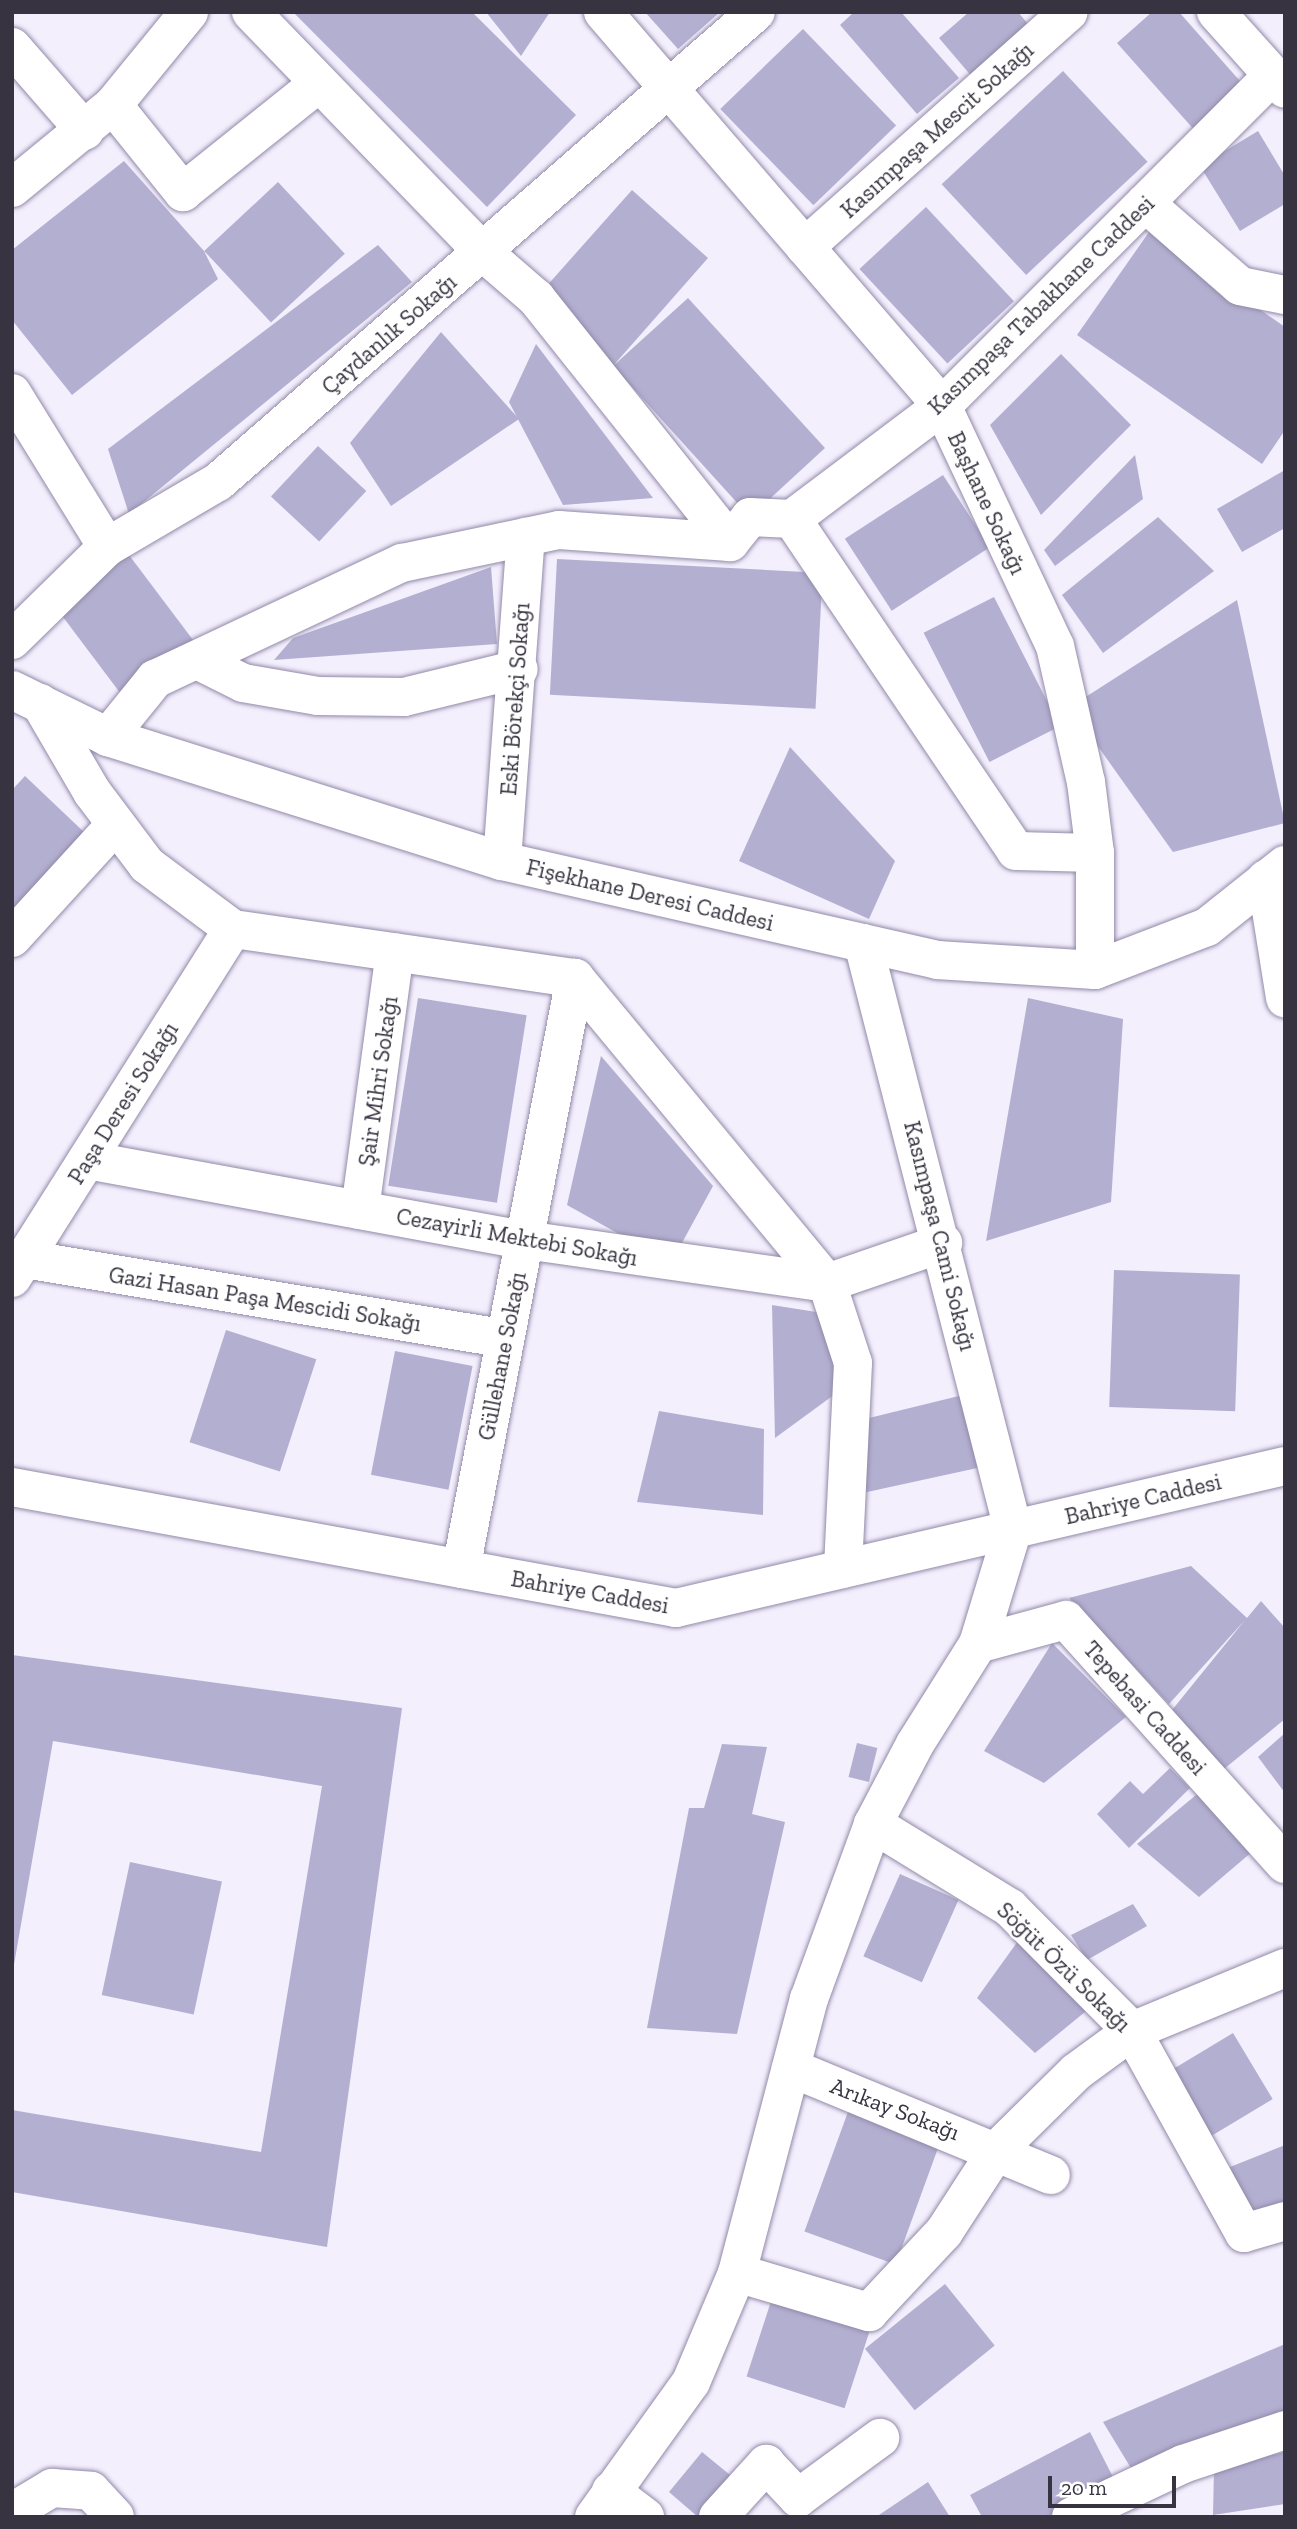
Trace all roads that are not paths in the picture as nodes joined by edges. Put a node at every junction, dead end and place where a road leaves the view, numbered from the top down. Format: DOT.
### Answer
graph roads {
  1 [pos="189,12"];
  2 [pos="251,12"];
  3 [pos="603,12"];
  4 [pos="756,12"];
  5 [pos="1069,12"];
  6 [pos="1216,12"];
  7 [pos="12,47"];
  8 [pos="1279,82"];
  9 [pos="319,83"];
  10 [pos="667,86"];
  11 [pos="113,105"];
  12 [pos="85,131"];
  13 [pos="12,188"];
  14 [pos="1145,203"];
  15 [pos="805,247"];
  16 [pos="484,253"];
  17 [pos="1285,295"];
  18 [pos="12,393"];
  19 [pos="942,406"];
  20 [pos="792,519"];
  21 [pos="526,537"];
  22 [pos="730,542"];
  23 [pos="107,547"];
  24 [pos="12,640"];
  25 [pos="197,660"];
  26 [pos="519,669"];
  27 [pos="26,697"];
  28 [pos="108,737"];
  29 [pos="116,824"];
  30 [pos="1095,853"];
  31 [pos="502,861"];
  32 [pos="1275,872"];
  33 [pos="233,929"];
  34 [pos="12,938"];
  35 [pos="863,943"];
  36 [pos="395,952"];
  37 [pos="1096,970"];
  38 [pos="575,978"];
  39 [pos="1285,998"];
  40 [pos="87,1160"];
  41 [pos="360,1210"];
  42 [pos="525,1240"];
  43 [pos="943,1243"];
  44 [pos="18,1268"];
  45 [pos="827,1283"];
  46 [pos="505,1339"];
  47 [pos="1285,1466"];
  48 [pos="12,1487"];
  49 [pos="1013,1530"];
  50 [pos="461,1569"];
  51 [pos="843,1569"];
  52 [pos="978,1644"];
  53 [pos="873,1824"];
  54 [pos="1285,1864"];
  55 [pos="1285,1969"];
  56 [pos="1132,2031"];
  57 [pos="791,2068"];
  58 [pos="998,2149"];
  59 [pos="1051,2175"];
  60 [pos="1285,2221"];
  61 [pos="737,2273"];
  62 [pos="1285,2430"];
  63 [pos="880,2438"];
  64 [pos="602,2504"];
  65 [pos="12,2512"];
  66 [pos="115,2517"];
  67 [pos="645,2517"];
  68 [pos="718,2517"];
  69 [pos="1072,2517"];
  1 -- 11 [label="street"];
  2 -- 9 [label="street"];
  3 -- 10 [label="street, Başhane Sokağı"];
  4 -- 10 [label="street, Çaydanlık Sokağı"];
  5 -- 15 [label="street, Kasımpaşa Mescit Sokağı"];
  6 -- 8 [label="street"];
  7 -- 12 [label="street"];
  8 -- 14 [label="street, Kasımpaşa Tabakhane Caddesi"];
  9 -- 11 [label="street"];
  9 -- 16 [label="street"];
  10 -- 15 [label="street, Başhane Sokağı"];
  10 -- 16 [label="street, Çaydanlık Sokağı"];
  11 -- 12 [label="street"];
  12 -- 13 [label="street"];
  14 -- 17 [label="street"];
  14 -- 19 [label="street, Kasımpaşa Tabakhane Caddesi"];
  15 -- 19 [label="street, Başhane Sokağı"];
  16 -- 22 [label="street"];
  16 -- 23 [label="street, Çaydanlık Sokağı"];
  18 -- 23 [label="street"];
  19 -- 20 [label="street, Kasımpaşa Tabakhane Caddesi"];
  19 -- 30 [label="street, Başhane Sokağı"];
  20 -- 22 [label="street"];
  20 -- 30 [label="street"];
  21 -- 22 [label="street"];
  21 -- 25 [label="street"];
  21 -- 26 [label="street, Eski Börekçi Sokağı"];
  23 -- 24 [label="street, Çaydanlık Sokağı"];
  25 -- 26 [label="street"];
  25 -- 28 [label="street"];
  26 -- 31 [label="street, Eski Börekçi Sokağı"];
  27 -- 28 [label="street, Fişekhane Deresi Caddesi"];
  27 -- 29 [label="street"];
  28 -- 31 [label="street, Fişekhane Deresi Caddesi"];
  29 -- 33 [label="street"];
  29 -- 34 [label="street"];
  30 -- 37 [label="street, Başhane Sokağı"];
  31 -- 35 [label="street, Fişekhane Deresi Caddesi"];
  32 -- 37 [label="street, Fişekhane Deresi Caddesi"];
  32 -- 39 [label="street"];
  33 -- 36 [label="street"];
  33 -- 40 [label="street, Paşa Deresi Sokağı"];
  35 -- 37 [label="street, Fişekhane Deresi Caddesi"];
  35 -- 43 [label="street, Kasımpaşa Cami Sokağı"];
  36 -- 38 [label="street"];
  36 -- 41 [label="street, Şair Mihri Sokağı"];
  38 -- 42 [label="street, Güllehane Sokağı"];
  38 -- 45 [label="street"];
  40 -- 41 [label="street, Cezayirli Mektebi Sokağı"];
  40 -- 44 [label="street, Paşa Deresi Sokağı"];
  41 -- 42 [label="street, Cezayirli Mektebi Sokağı"];
  42 -- 45 [label="street, Cezayirli Mektebi Sokağı"];
  42 -- 46 [label="street, Güllehane Sokağı"];
  43 -- 45 [label="street, Cezayirli Mektebi Sokağı"];
  43 -- 49 [label="street, Kasımpaşa Cami Sokağı"];
  44 -- 46 [label="street, Gazi Hasan Paşa Mescidi Sokağı"];
  45 -- 51 [label="street"];
  46 -- 50 [label="street, Güllehane Sokağı"];
  47 -- 49 [label="street, Bahriye Caddesi"];
  48 -- 50 [label="street, Bahriye Caddesi"];
  49 -- 51 [label="street, Bahriye Caddesi"];
  49 -- 52 [label="street"];
  50 -- 51 [label="street, Bahriye Caddesi"];
  52 -- 53 [label="street"];
  52 -- 54 [label="street, Tepebasi Caddesi"];
  53 -- 56 [label="street, Söğüt Özü Sokağı"];
  53 -- 57 [label="street"];
  55 -- 56 [label="street"];
  56 -- 58 [label="street"];
  56 -- 60 [label="street, Söğüt Özü Sokağı"];
  57 -- 58 [label="street, Arıkay Sokağı"];
  57 -- 61 [label="street"];
  58 -- 59 [label="street, Arıkay Sokağı"];
  58 -- 61 [label="street"];
  61 -- 64 [label="street"];
  62 -- 69 [label="street"];
  63 -- 68 [label="street"];
  64 -- 67 [label="street"];
  65 -- 66 [label="street"];
}
